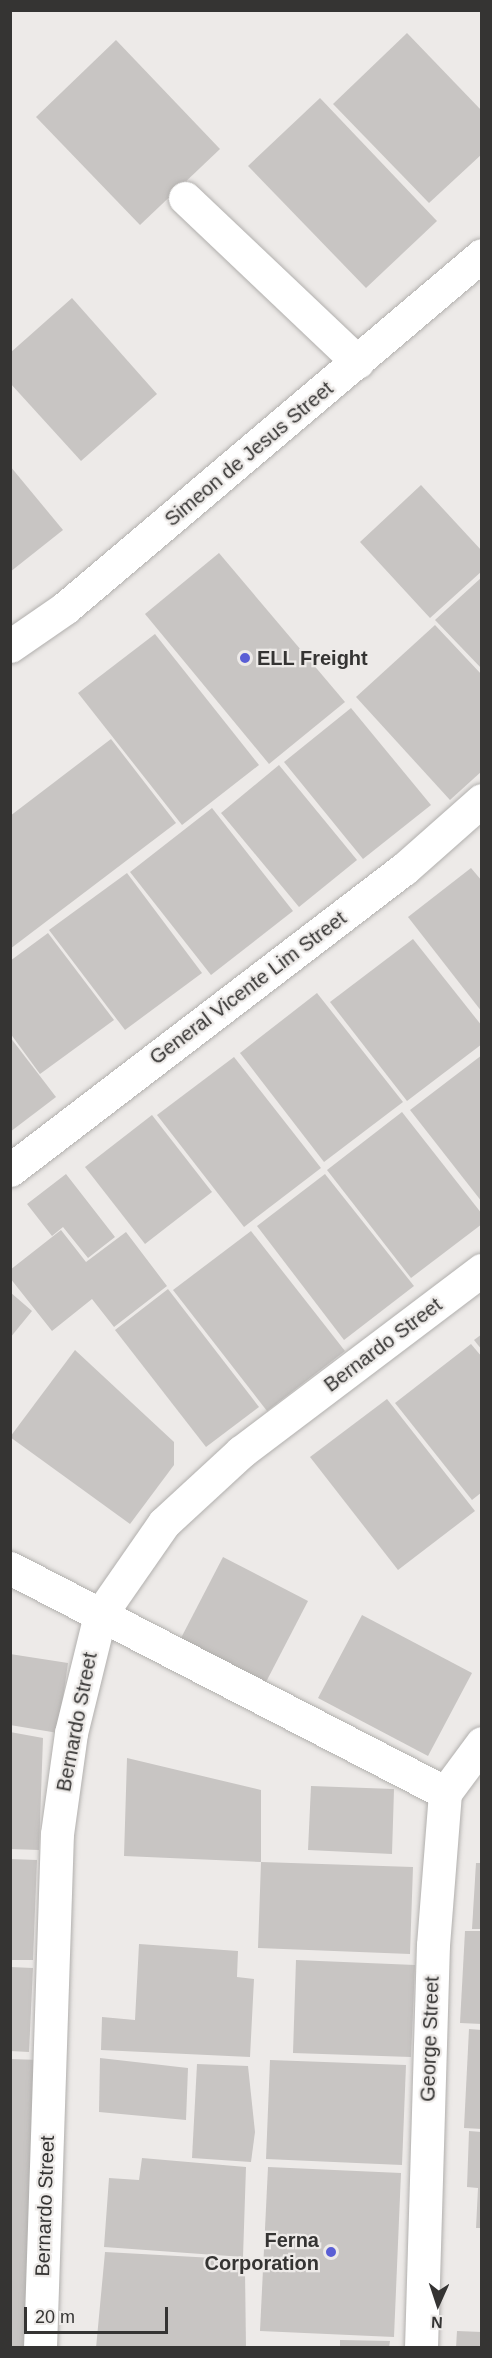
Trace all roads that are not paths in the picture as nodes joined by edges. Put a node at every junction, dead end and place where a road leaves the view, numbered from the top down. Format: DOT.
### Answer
graph roads {
  1 [pos="185,198"];
  2 [pos="482,255"];
  3 [pos="358,362"];
  4 [pos="10,646"];
  5 [pos="482,800"];
  6 [pos="10,1170"];
  7 [pos="482,1270"];
  8 [pos="10,1568"];
  9 [pos="100,1615"];
  10 [pos="482,1743"];
  11 [pos="445,1793"];
  12 [pos="40,2348"];
  13 [pos="421,2348"];
  1 -- 3 [label="street"];
  2 -- 3 [label="street, Simeon de Jesus Street"];
  3 -- 4 [label="street, Simeon de Jesus Street"];
  5 -- 6 [label="street, General Vicente Lim Street"];
  7 -- 9 [label="street, Bernardo Street"];
  8 -- 9 [label="street"];
  9 -- 11 [label="street"];
  9 -- 12 [label="street, Bernardo Street"];
  10 -- 11 [label="street"];
  11 -- 13 [label="street, George Street"];
}
